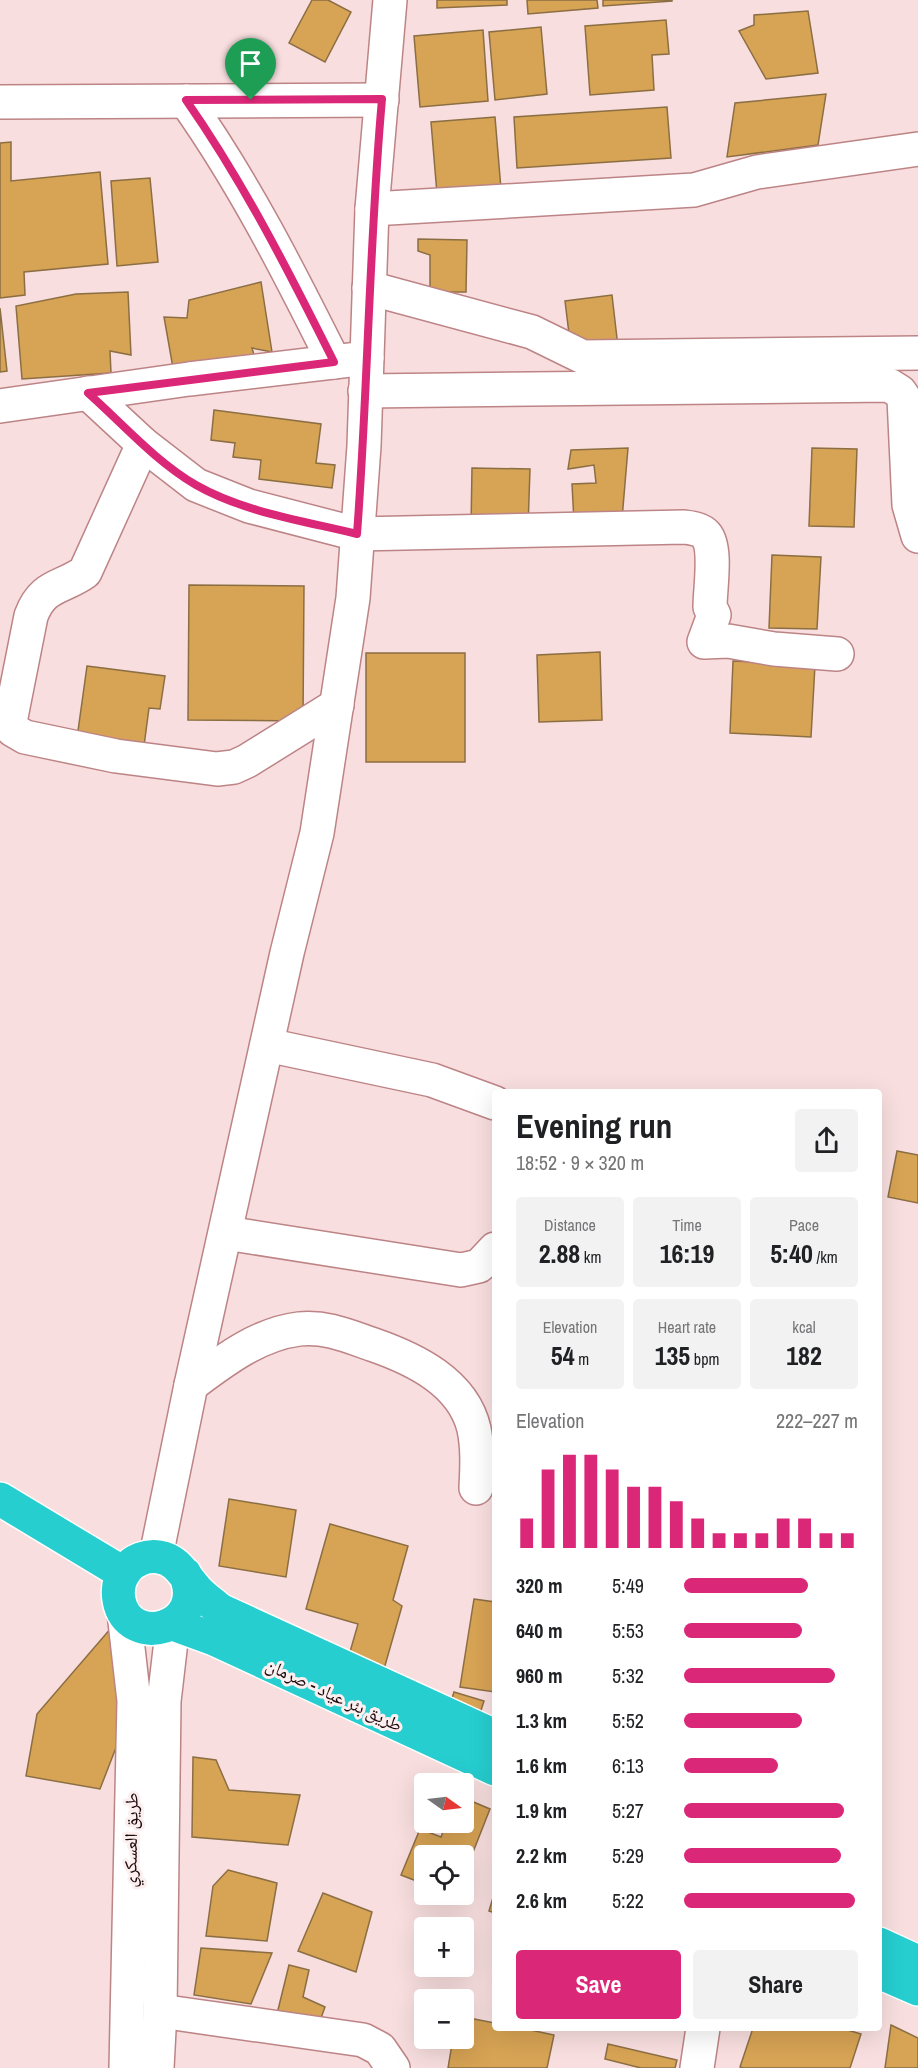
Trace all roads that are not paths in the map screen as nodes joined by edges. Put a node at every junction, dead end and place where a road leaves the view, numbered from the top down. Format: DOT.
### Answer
graph roads {
  1 [pos="390,0"];
  2 [pos="382,99"];
  3 [pos="186,100"];
  4 [pos="0,102"];
  5 [pos="918,149"];
  6 [pos="372,209"];
  7 [pos="369,288"];
  8 [pos="918,353"];
  9 [pos="367,358"];
  10 [pos="334,362"];
  11 [pos="365,391"];
  12 [pos="88,393"];
  13 [pos="0,406"];
  14 [pos="143,444"];
  15 [pos="357,534"];
  16 [pos="918,536"];
  17 [pos="837,654"];
  18 [pos="337,705"];
  19 [pos="267,1045"];
  20 [pos="492,1102"];
  21 [pos="226,1233"];
  22 [pos="492,1252"];
  23 [pos="191,1385"];
  24 [pos="476,1488"];
  25 [pos="0,1499"];
  26 [pos="156,1556"];
  27 [pos="123,1573"];
  28 [pos="185,1574"];
  29 [pos="124,1613"];
  30 [pos="172,1624"];
  31 [pos="492,1735"];
  32 [pos="492,1768"];
  33 [pos="882,1945"];
  34 [pos="918,1962"];
  35 [pos="882,1973"];
  36 [pos="918,1989"];
  37 [pos="160,2011"];
  38 [pos="702,2031"];
  39 [pos="126,2068"];
  40 [pos="157,2068"];
  41 [pos="393,2068"];
  42 [pos="696,2068"];
  1 -- 2 [label="street"];
  2 -- 3 [label="street"];
  2 -- 6 [label="street"];
  3 -- 4 [label="street"];
  3 -- 10 [label="street"];
  5 -- 6 [label="street"];
  6 -- 7 [label="street"];
  7 -- 8 [label="street"];
  7 -- 9 [label="street"];
  9 -- 10 [label="street"];
  9 -- 11 [label="street"];
  10 -- 12 [label="street"];
  11 -- 15 [label="street"];
  11 -- 16 [label="street"];
  12 -- 13 [label="street"];
  12 -- 14 [label="street"];
  14 -- 15 [label="street"];
  14 -- 18 [label="street"];
  15 -- 17 [label="street"];
  15 -- 18 [label="street"];
  18 -- 19 [label="street"];
  19 -- 20 [label="street"];
  19 -- 21 [label="street"];
  21 -- 22 [label="street"];
  21 -- 23 [label="street"];
  23 -- 24 [label="street"];
  23 -- 26 [label="street"];
  25 -- 27 [label="highway"];
  26 -- 27 [label="highway"];
  26 -- 28 [label="highway"];
  27 -- 29 [label="highway"];
  28 -- 30 [label="highway"];
  28 -- 31 [label="highway, طريق بئر عياد - صرمان"];
  29 -- 30 [label="highway"];
  29 -- 39 [label="street, طريق العسكري"];
  30 -- 32 [label="highway, طريق بئر عياد - صرمان"];
  30 -- 37 [label="street, طريق العسكري"];
  33 -- 34 [label="highway"];
  35 -- 36 [label="highway"];
  37 -- 40 [label="street, طريق العسكري"];
  37 -- 41 [label="street"];
  38 -- 42 [label="street"];
}
